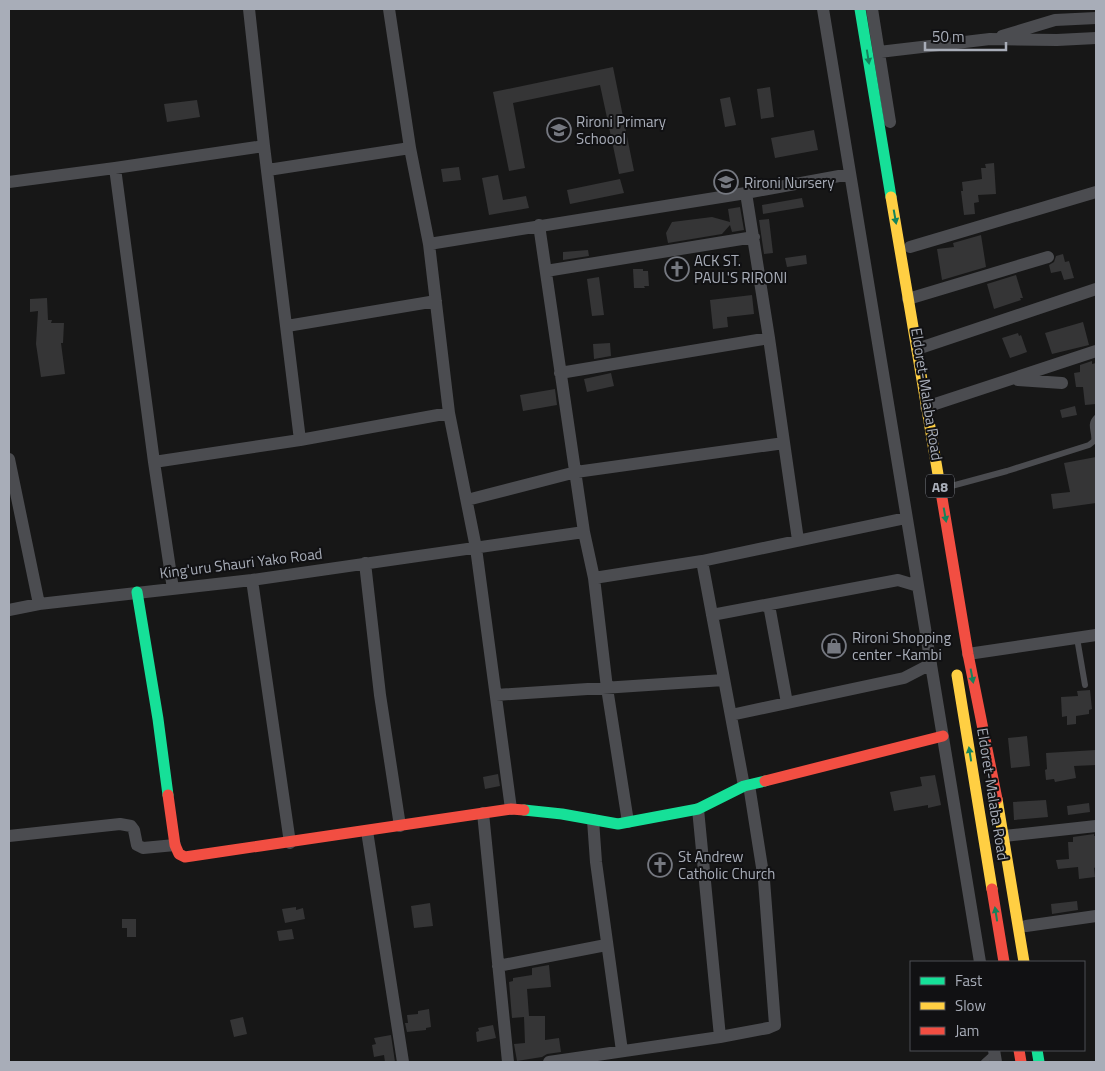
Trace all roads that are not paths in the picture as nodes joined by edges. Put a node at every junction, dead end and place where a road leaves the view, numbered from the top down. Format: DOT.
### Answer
graph roads {
  1 [pos="249,9"];
  2 [pos="389,9"];
  3 [pos="823,9"];
  4 [pos="860,9"];
  5 [pos="872,9"];
  6 [pos="1096,18"];
  7 [pos="1096,38"];
  8 [pos="990,39"];
  9 [pos="879,52"];
  10 [pos="264,146"];
  11 [pos="410,148"];
  12 [pos="115,168"];
  13 [pos="268,170"];
  14 [pos="850,174"];
  15 [pos="9,182"];
  16 [pos="1096,192"];
  17 [pos="746,193"];
  18 [pos="538,225"];
  19 [pos="754,237"];
  20 [pos="429,244"];
  21 [pos="910,247"];
  22 [pos="1048,257"];
  23 [pos="546,270"];
  24 [pos="906,286"];
  25 [pos="1096,289"];
  26 [pos="908,299"];
  27 [pos="436,301"];
  28 [pos="287,326"];
  29 [pos="769,338"];
  30 [pos="917,350"];
  31 [pos="1096,351"];
  32 [pos="560,373"];
  33 [pos="1008,380"];
  34 [pos="1062,383"];
  35 [pos="926,407"];
  36 [pos="449,413"];
  37 [pos="1096,418"];
  38 [pos="300,440"];
  39 [pos="784,443"];
  40 [pos="9,459"];
  41 [pos="154,462"];
  42 [pos="576,472"];
  43 [pos="940,489"];
  44 [pos="467,500"];
  45 [pos="906,518"];
  46 [pos="584,532"];
  47 [pos="798,540"];
  48 [pos="476,548"];
  49 [pos="702,561"];
  50 [pos="365,563"];
  51 [pos="594,578"];
  52 [pos="252,580"];
  53 [pos="918,586"];
  54 [pos="173,589"];
  55 [pos="137,592"];
  56 [pos="39,604"];
  57 [pos="769,605"];
  58 [pos="9,610"];
  59 [pos="712,615"];
  60 [pos="1096,635"];
  61 [pos="1077,638"];
  62 [pos="968,654"];
  63 [pos="931,664"];
  64 [pos="956,667"];
  65 [pos="724,680"];
  66 [pos="1085,685"];
  67 [pos="607,688"];
  68 [pos="496,695"];
  69 [pos="787,703"];
  70 [pos="731,715"];
  71 [pos="942,736"];
  72 [pos="747,786"];
  73 [pos="511,809"];
  74 [pos="698,809"];
  75 [pos="483,813"];
  76 [pos="593,820"];
  77 [pos="628,822"];
  78 [pos="400,826"];
  79 [pos="1096,826"];
  80 [pos="367,831"];
  81 [pos="9,836"];
  82 [pos="1009,836"];
  83 [pos="290,843"];
  84 [pos="175,845"];
  85 [pos="1096,916"];
  86 [pos="1026,926"];
  87 [pos="606,945"];
  88 [pos="980,961"];
  89 [pos="1004,961"];
  90 [pos="1024,961"];
  91 [pos="1032,961"];
  92 [pos="498,966"];
  93 [pos="720,1037"];
  94 [pos="622,1051"];
  95 [pos="995,1055"];
  96 [pos="403,1062"];
  97 [pos="508,1062"];
  98 [pos="553,1062"];
  99 [pos="984,1062"];
  1 -- 10 [label="street"];
  2 -- 11 [label="street"];
  3 -- 14 [label="street"];
  4 -- 24 [label="main road, Eldoret-Malaba Road / A8, one-way"];
  5 -- 9 [label="street, Eldoret-Malaba Road"];
  6 -- 8 [label="street"];
  7 -- 8 [label="street"];
  8 -- 9 [label="street"];
  9 -- 21 [label="street, Eldoret-Malaba Road"];
  10 -- 12 [label="street"];
  10 -- 13 [label="street"];
  11 -- 13 [label="street"];
  11 -- 20 [label="street"];
  12 -- 15 [label="street"];
  12 -- 41 [label="street"];
  13 -- 28 [label="street"];
  14 -- 17 [label="street"];
  14 -- 45 [label="street"];
  16 -- 21 [label="street"];
  17 -- 18 [label="street"];
  17 -- 19 [label="street"];
  18 -- 20 [label="street"];
  18 -- 23 [label="street"];
  19 -- 23 [label="street"];
  19 -- 29 [label="street"];
  20 -- 27 [label="street"];
  21 -- 24 [label="street, Eldoret-Malaba Road"];
  22 -- 26 [label="street"];
  23 -- 32 [label="street"];
  24 -- 26 [label="main road, Eldoret-Malaba Road / A8"];
  25 -- 30 [label="street"];
  26 -- 30 [label="main road, Eldoret-Malaba Road / A8"];
  27 -- 28 [label="street"];
  27 -- 36 [label="street"];
  28 -- 38 [label="street"];
  29 -- 32 [label="street"];
  29 -- 39 [label="street"];
  30 -- 35 [label="main road, Eldoret-Malaba Road / A8"];
  31 -- 33 [label="street"];
  32 -- 42 [label="street"];
  33 -- 34 [label="street"];
  33 -- 35 [label="street"];
  35 -- 43 [label="main road, Eldoret-Malaba Road / A8"];
  36 -- 38 [label="street"];
  36 -- 44 [label="street"];
  37 -- 43 [label="lane"];
  38 -- 41 [label="street"];
  39 -- 42 [label="street"];
  39 -- 47 [label="street"];
  40 -- 56 [label="street"];
  41 -- 54 [label="street"];
  42 -- 44 [label="street"];
  42 -- 46 [label="street"];
  43 -- 62 [label="main road, Eldoret-Malaba Road / A8, one-way"];
  44 -- 48 [label="street"];
  45 -- 47 [label="street"];
  45 -- 53 [label="street"];
  46 -- 48 [label="street, King'uru Shauri Yako Road"];
  46 -- 51 [label="street"];
  47 -- 49 [label="street"];
  48 -- 50 [label="street, King'uru Shauri Yako Road"];
  48 -- 68 [label="street"];
  49 -- 51 [label="street"];
  49 -- 59 [label="street"];
  50 -- 52 [label="street, King'uru Shauri Yako Road"];
  50 -- 78 [label="street"];
  51 -- 67 [label="street"];
  52 -- 54 [label="street, King'uru Shauri Yako Road"];
  52 -- 83 [label="street"];
  53 -- 57 [label="street"];
  53 -- 63 [label="street"];
  54 -- 55 [label="street, King'uru Shauri Yako Road"];
  55 -- 56 [label="street, King'uru Shauri Yako Road"];
  55 -- 84 [label="main road"];
  56 -- 58 [label="street, King'uru Shauri Yako Road"];
  57 -- 59 [label="street"];
  57 -- 69 [label="street"];
  59 -- 65 [label="street"];
  60 -- 61 [label="street"];
  61 -- 62 [label="street"];
  61 -- 66 [label="lane"];
  62 -- 82 [label="main road, Eldoret-Malaba Road / A8, one-way"];
  63 -- 69 [label="street"];
  63 -- 71 [label="street"];
  89 -- 64 [label="main road, Eldoret-Malaba Road, one-way"];
  65 -- 67 [label="street"];
  65 -- 70 [label="street"];
  67 -- 68 [label="street"];
  67 -- 77 [label="street"];
  68 -- 73 [label="street"];
  69 -- 70 [label="street"];
  70 -- 72 [label="street"];
  71 -- 72 [label="main road"];
  71 -- 88 [label="street"];
  72 -- 74 [label="main road"];
  72 -- 93 [label="street"];
  73 -- 75 [label="main road"];
  73 -- 76 [label="main road"];
  74 -- 77 [label="main road"];
  74 -- 93 [label="street"];
  75 -- 78 [label="main road"];
  75 -- 92 [label="street"];
  76 -- 77 [label="main road"];
  76 -- 87 [label="street"];
  78 -- 80 [label="main road"];
  79 -- 82 [label="street"];
  80 -- 83 [label="main road"];
  80 -- 96 [label="street"];
  81 -- 84 [label="street"];
  82 -- 86 [label="street"];
  82 -- 90 [label="main road, Eldoret-Malaba Road / A8"];
  83 -- 84 [label="main road"];
  85 -- 86 [label="street"];
  86 -- 91 [label="street"];
  87 -- 92 [label="street"];
  87 -- 94 [label="street"];
  92 -- 97 [label="street"];
  93 -- 94 [label="street"];
  94 -- 98 [label="street"];
  95 -- 99 [label="lane"];
}
